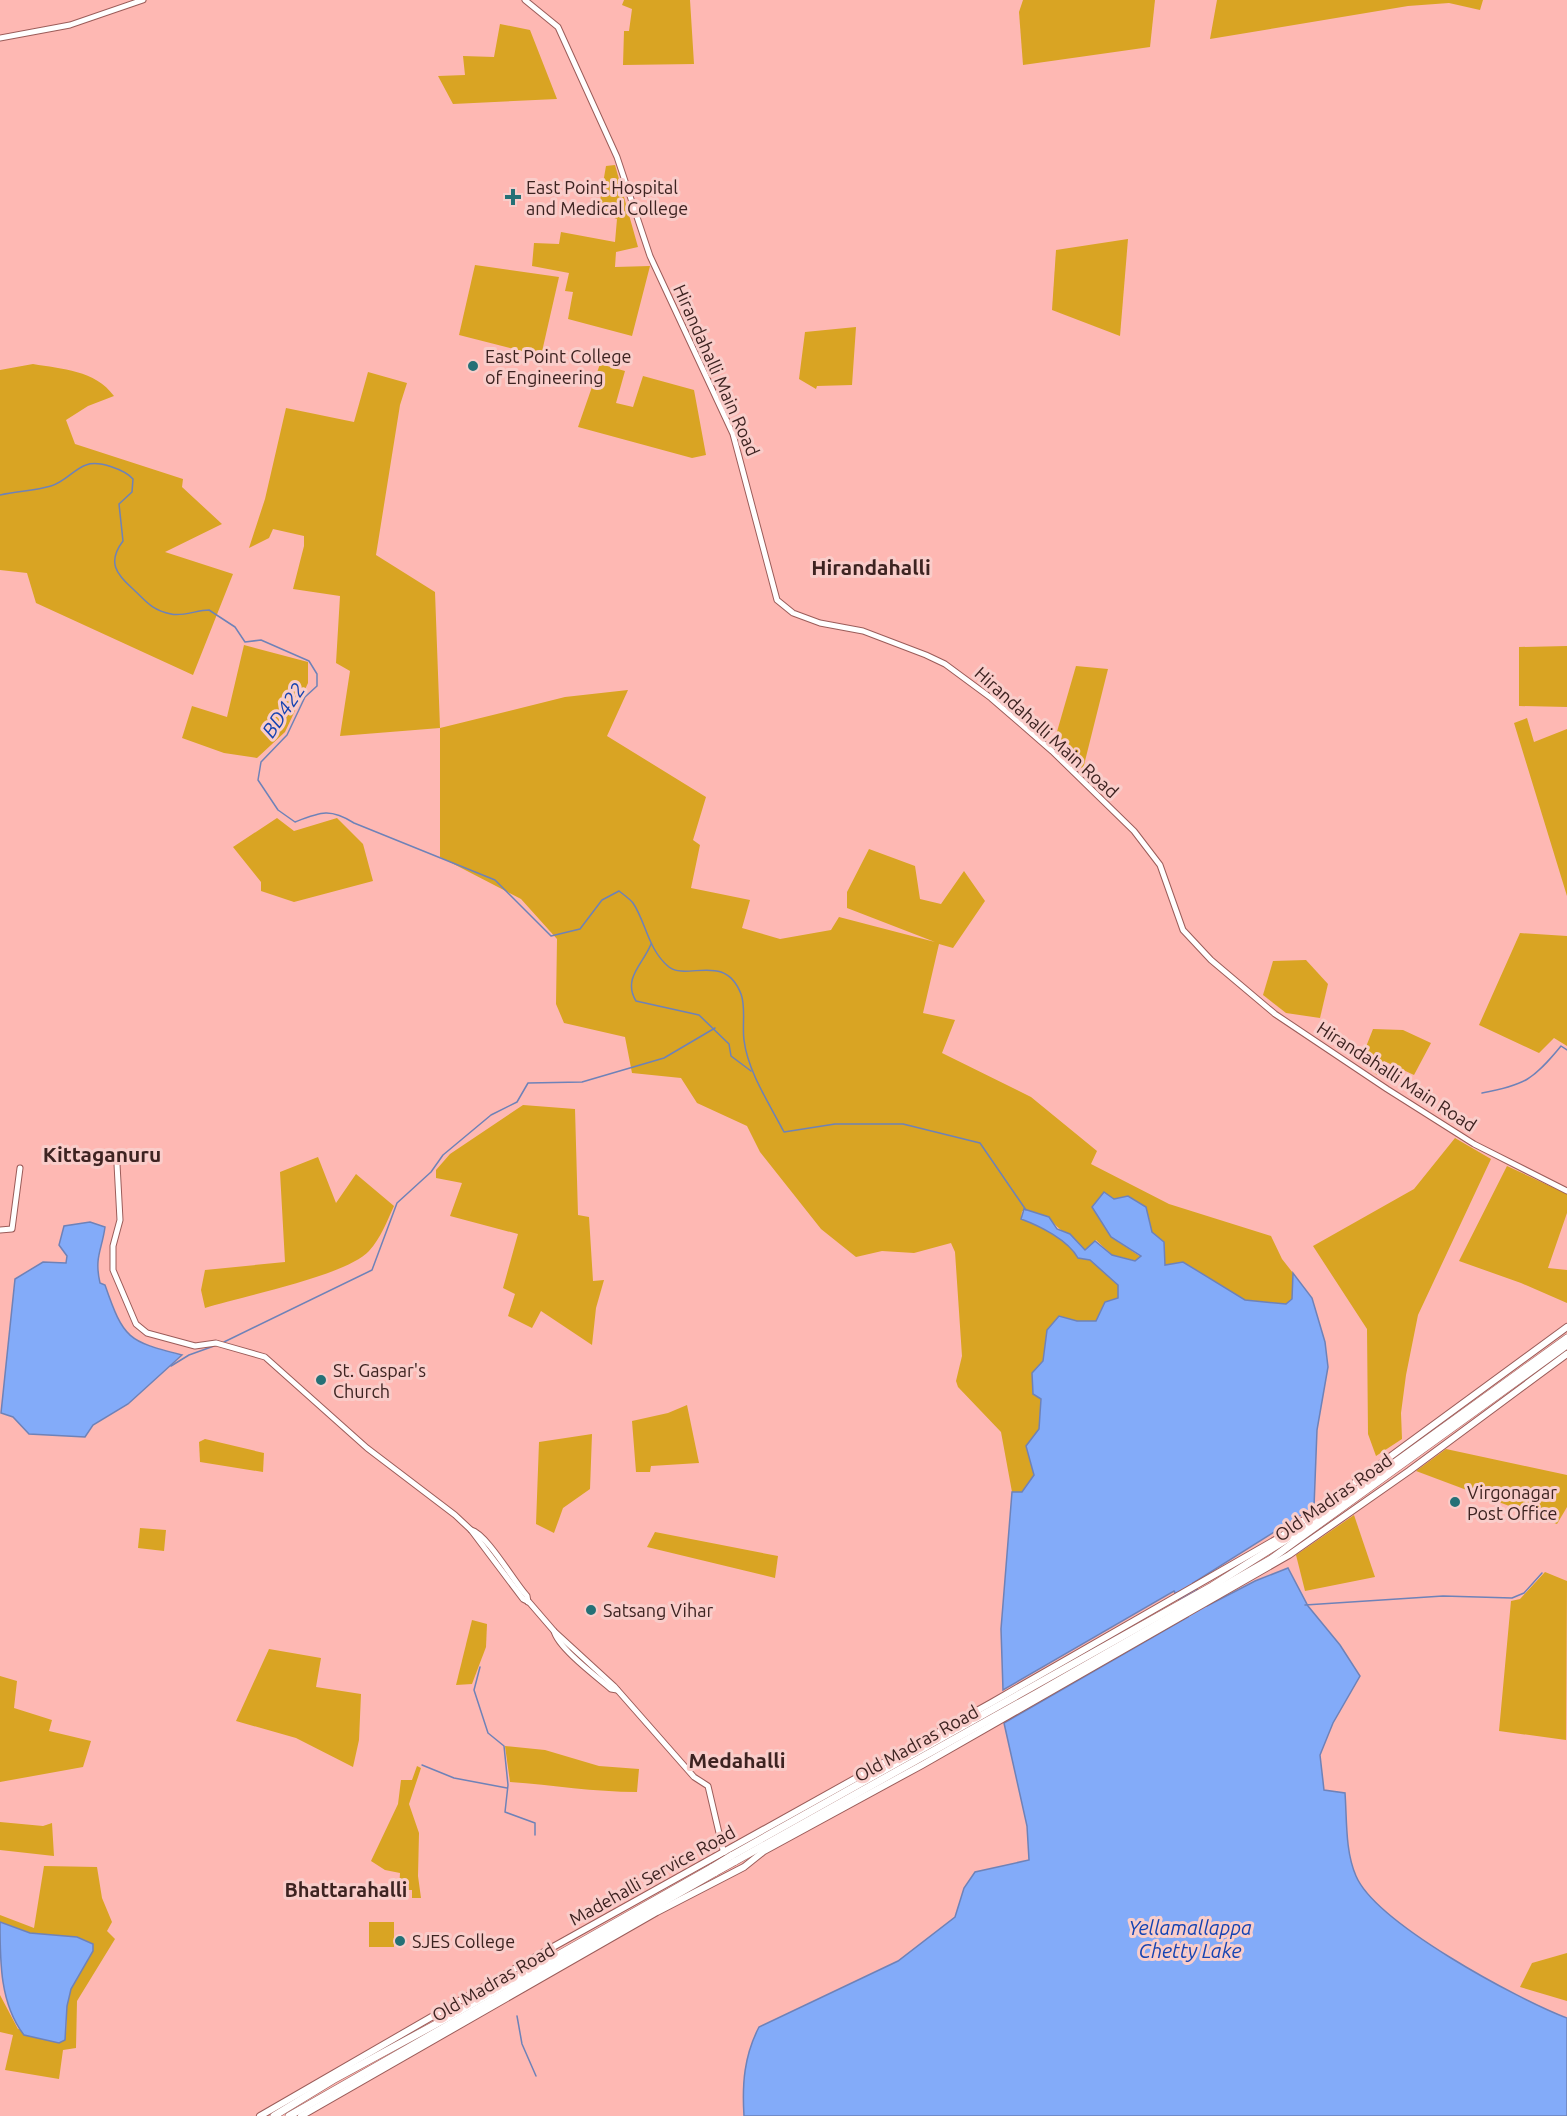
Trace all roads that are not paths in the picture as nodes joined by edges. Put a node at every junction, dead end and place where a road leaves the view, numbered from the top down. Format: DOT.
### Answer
graph roads {
  1 [pos="143,0"];
  2 [pos="525,0"];
  3 [pos="0,38"];
  4 [pos="117,1164"];
  5 [pos="20,1168"];
  6 [pos="1567,1191"];
  7 [pos="0,1230"];
  8 [pos="1567,1327"];
  9 [pos="1567,1338"];
  10 [pos="1567,1345"];
  11 [pos="1567,1354"];
  12 [pos="1536,1364"];
  13 [pos="1464,1408"];
  14 [pos="1202,1594"];
  15 [pos="1179,1607"];
  16 [pos="1034,1698"];
  17 [pos="995,1712"];
  18 [pos="723,1853"];
  19 [pos="713,1859"];
  20 [pos="733,1872"];
  21 [pos="723,1877"];
  22 [pos="518,1981"];
  23 [pos="309,2108"];
  24 [pos="260,2116"];
  25 [pos="274,2116"];
  26 [pos="289,2116"];
  27 [pos="300,2116"];
  1 -- 3 [label="main road"];
  2 -- 6 [label="main road, Hirandahalli Main Road"];
  4 -- 18 [label="main road"];
  5 -- 7 [label="main road"];
  8 -- 13 [label="main road"];
  9 -- 12 [label="highway"];
  10 -- 12 [label="highway"];
  11 -- 14 [label="main road, Madehalli Service Road"];
  12 -- 13 [label="highway, Old Madras Road"];
  12 -- 14 [label="highway, Old Madras Road"];
  13 -- 14 [label="highway, Old Madras Road"];
  14 -- 15 [label="highway, Old Madras Road"];
  14 -- 15 [label="main road, Madehalli Service Road"];
  15 -- 16 [label="highway, Old Madras Road"];
  15 -- 17 [label="highway, Old Madras Road"];
  15 -- 18 [label="main road, Madehalli Service Road"];
  16 -- 17 [label="highway, Old Madras Road"];
  16 -- 20 [label="main road"];
  17 -- 22 [label="highway, Old Madras Road, bridge"];
  18 -- 19 [label="main road, Madehalli Service Road"];
  18 -- 20 [label="main road"];
  19 -- 21 [label="main road"];
  19 -- 24 [label="main road, Madehalli Service Road"];
  20 -- 21 [label="main road"];
  21 -- 23 [label="main road"];
  22 -- 23 [label="highway, Old Madras Road"];
  22 -- 25 [label="highway, Old Madras Road"];
  23 -- 26 [label="highway, Old Madras Road"];
  23 -- 27 [label="main road"];
}
